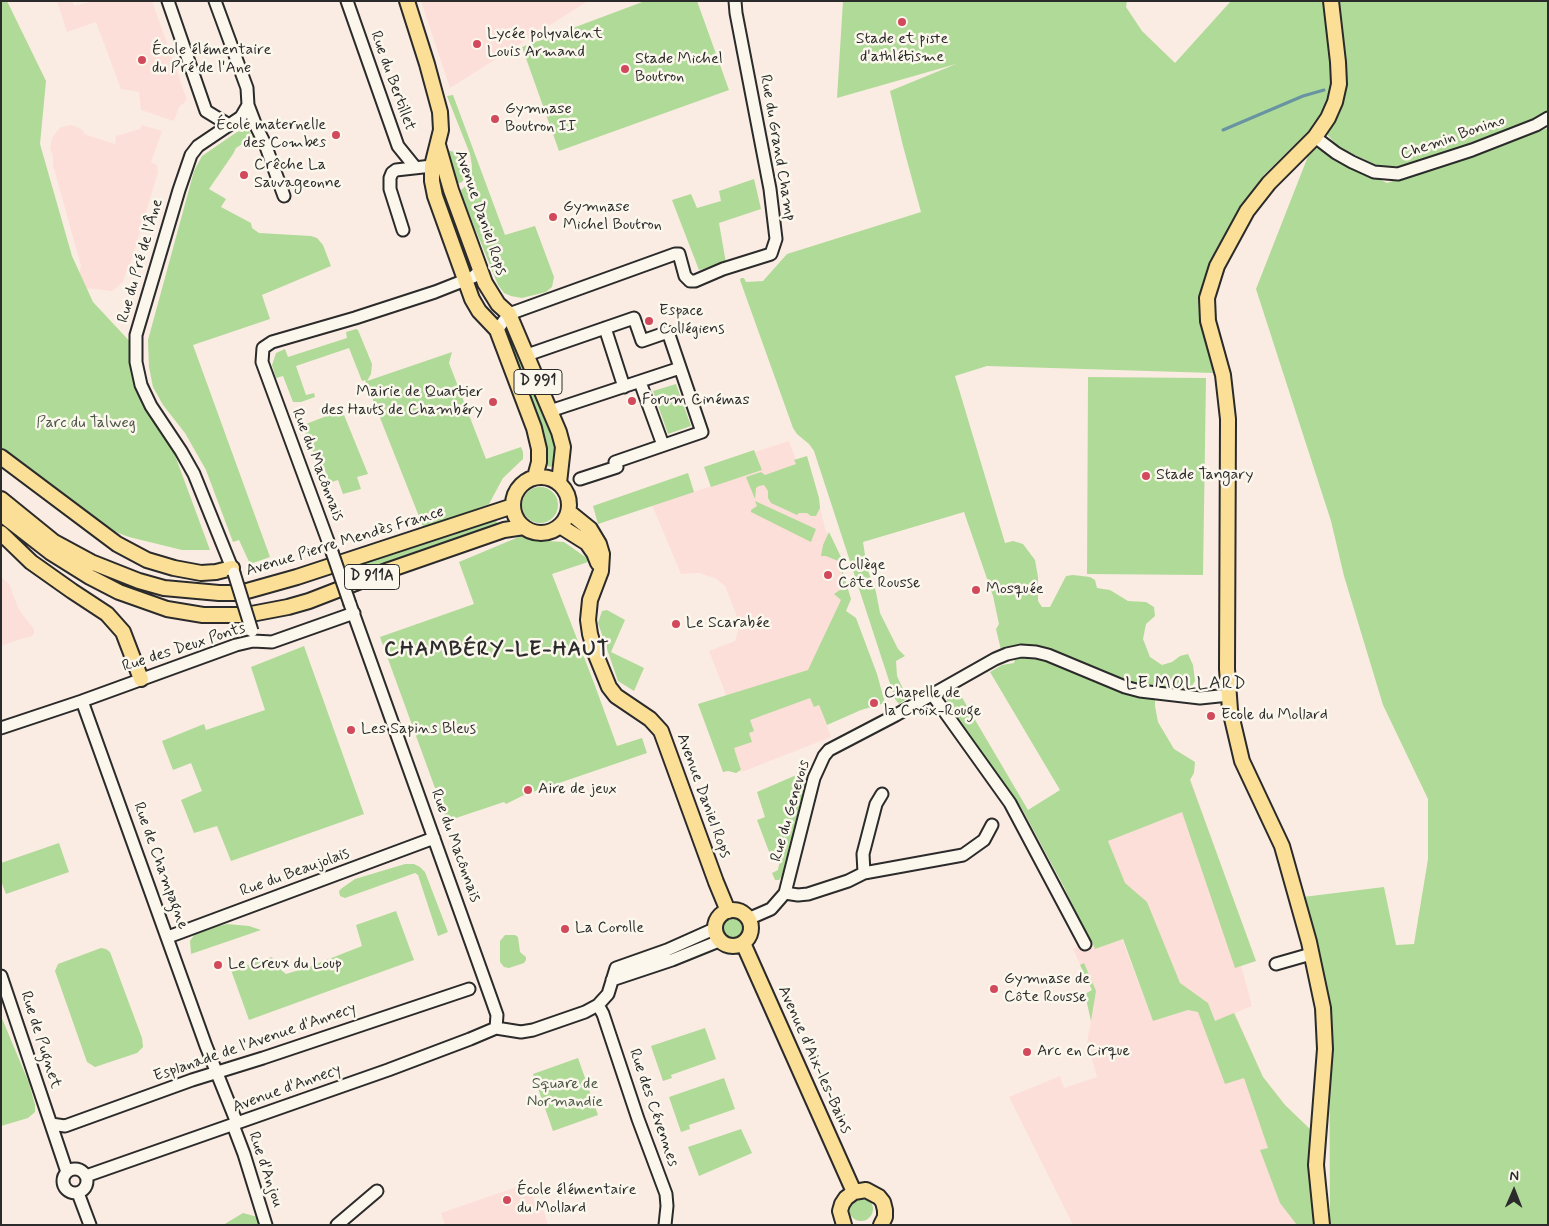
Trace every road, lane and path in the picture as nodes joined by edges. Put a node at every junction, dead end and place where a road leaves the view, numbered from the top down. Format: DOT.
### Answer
graph roads {
  1 [pos="168,1"];
  2 [pos="215,1"];
  3 [pos="347,1"];
  4 [pos="407,1"];
  5 [pos="736,1"];
  6 [pos="1331,1"];
  7 [pos="248,104"];
  8 [pos="1548,118"];
  9 [pos="229,125"];
  10 [pos="1315,137"];
  11 [pos="438,145"];
  12 [pos="432,166"];
  13 [pos="415,167"];
  14 [pos="284,196"];
  15 [pos="403,230"];
  16 [pos="480,271"];
  17 [pos="465,280"];
  18 [pos="509,314"];
  19 [pos="605,328"];
  20 [pos="497,330"];
  21 [pos="527,355"];
  22 [pos="680,368"];
  23 [pos="640,382"];
  24 [pos="624,387"];
  25 [pos="550,411"];
  26 [pos="663,445"];
  27 [pos="1,457"];
  28 [pos="535,477"];
  29 [pos="580,479"];
  30 [pos="559,483"];
  31 [pos="1,499"];
  32 [pos="513,506"];
  33 [pos="568,512"];
  34 [pos="1,514"];
  35 [pos="560,526"];
  36 [pos="524,527"];
  37 [pos="1,533"];
  38 [pos="233,570"];
  39 [pos="601,571"];
  40 [pos="352,608"];
  41 [pos="253,636"];
  42 [pos="142,679"];
  43 [pos="932,694"];
  44 [pos="1229,695"];
  45 [pos="82,701"];
  46 [pos="1,728"];
  47 [pos="882,794"];
  48 [pos="992,825"];
  49 [pos="434,838"];
  50 [pos="864,873"];
  51 [pos="785,893"];
  52 [pos="728,911"];
  53 [pos="748,919"];
  54 [pos="717,935"];
  55 [pos="168,937"];
  56 [pos="743,944"];
  57 [pos="1084,944"];
  58 [pos="1311,954"];
  59 [pos="1276,964"];
  60 [pos="1,976"];
  61 [pos="469,989"];
  62 [pos="598,1005"];
  63 [pos="496,1028"];
  64 [pos="217,1072"];
  65 [pos="49,1120"];
  66 [pos="235,1124"];
  67 [pos="67,1172"];
  68 [pos="86,1176"];
  69 [pos="377,1191"];
  70 [pos="854,1192"];
  71 [pos="78,1193"];
  72 [pos="843,1224"];
  73 [pos="882,1224"];
  74 [pos="90,1225"];
  75 [pos="266,1225"];
  76 [pos="337,1225"];
  77 [pos="666,1225"];
  78 [pos="1322,1225"];
  1 -- 9 [label="street"];
  2 -- 7 [label="street"];
  3 -- 13 [label="street, Rue du Bertillet"];
  4 -- 11 [label="main road, Avenue Daniel Rops / D 991"];
  5 -- 18 [label="street, Rue du Grand Champ"];
  6 -- 10 [label="main road"];
  7 -- 9 [label="street, Rue du Pré de l'Âne"];
  7 -- 14 [label="street"];
  8 -- 10 [label="street, Chemin Bonino"];
  9 -- 38 [label="street, Rue du Pré de l'Âne"];
  10 -- 44 [label="main road"];
  11 -- 12 [label="main road, Avenue Daniel Rops / D 991"];
  11 -- 16 [label="main road, Avenue Daniel Rops / D 991"];
  12 -- 13 [label="street"];
  12 -- 17 [label="main road, Avenue Daniel Rops / D 991"];
  13 -- 15 [label="street"];
  16 -- 17 [label="street"];
  16 -- 18 [label="main road, Avenue Daniel Rops / D 991"];
  17 -- 20 [label="main road, Avenue Daniel Rops / D 991"];
  17 -- 40 [label="street, Rue du Macônnais, bridge"];
  18 -- 20 [label="street"];
  18 -- 21 [label="main road, Avenue Daniel Rops / D 991"];
  19 -- 21 [label="street"];
  19 -- 22 [label="street"];
  19 -- 24 [label="street"];
  20 -- 28 [label="main road, Avenue Daniel Rops / D 991"];
  21 -- 25 [label="main road, Avenue Daniel Rops / D 991"];
  22 -- 23 [label="street"];
  22 -- 26 [label="street"];
  23 -- 24 [label="street"];
  23 -- 26 [label="street"];
  24 -- 25 [label="street"];
  25 -- 30 [label="main road, Avenue Daniel Rops / D 991"];
  26 -- 29 [label="street"];
  27 -- 38 [label="main road"];
  28 -- 30 [label="main road"];
  28 -- 32 [label="main road"];
  30 -- 33 [label="main road"];
  31 -- 32 [label="main road, Avenue Pierre Mendès France / D 911A"];
  32 -- 36 [label="main road"];
  33 -- 35 [label="main road"];
  33 -- 39 [label="main road, Avenue Daniel Rops"];
  34 -- 36 [label="main road, D 911A"];
  35 -- 36 [label="main road"];
  35 -- 39 [label="main road"];
  37 -- 42 [label="main road"];
  38 -- 41 [label="street, Rue du Pré de l'Âne, bridge"];
  39 -- 52 [label="main road, Avenue Daniel Rops"];
  40 -- 41 [label="street, Rue des Deux Ponts"];
  40 -- 49 [label="street, Rue du Macônnais"];
  41 -- 42 [label="street, Rue des Deux Ponts"];
  42 -- 45 [label="street, Rue des Deux Ponts"];
  43 -- 44 [label="street, Rue du Genevois"];
  43 -- 51 [label="street, Rue du Genevois"];
  43 -- 57 [label="street"];
  44 -- 58 [label="main road"];
  45 -- 46 [label="street"];
  45 -- 55 [label="street, Rue de Champagne"];
  47 -- 50 [label="street"];
  48 -- 50 [label="street"];
  49 -- 55 [label="street, Rue du Beaujolais"];
  49 -- 63 [label="street, Rue du Macônnais"];
  50 -- 51 [label="street"];
  51 -- 53 [label="street"];
  52 -- 53 [label="main road"];
  52 -- 54 [label="main road"];
  53 -- 56 [label="main road"];
  54 -- 56 [label="main road"];
  54 -- 62 [label="street"];
  55 -- 64 [label="street, Rue de Champagne"];
  56 -- 70 [label="main road, Avenue d'Aix-les-Bains"];
  58 -- 59 [label="street"];
  58 -- 78 [label="main road"];
  60 -- 65 [label="street, Rue de Pugnet"];
  61 -- 64 [label="street, Esplanade de l'Avenue d'Annecy"];
  62 -- 63 [label="street"];
  62 -- 77 [label="street, Rue des Cévennes"];
  63 -- 66 [label="street, Avenue d'Annecy"];
  64 -- 65 [label="street, Esplanade de l'Avenue d'Annecy"];
  64 -- 66 [label="street, Rue de Champagne"];
  65 -- 67 [label="street"];
  66 -- 68 [label="street, Avenue d'Annecy"];
  66 -- 75 [label="street, Rue d'Anjou"];
  67 -- 68 [label="street"];
  67 -- 71 [label="street"];
  68 -- 71 [label="street"];
  69 -- 76 [label="street"];
  70 -- 72 [label="main road"];
  70 -- 73 [label="main road"];
  71 -- 74 [label="street"];
}
